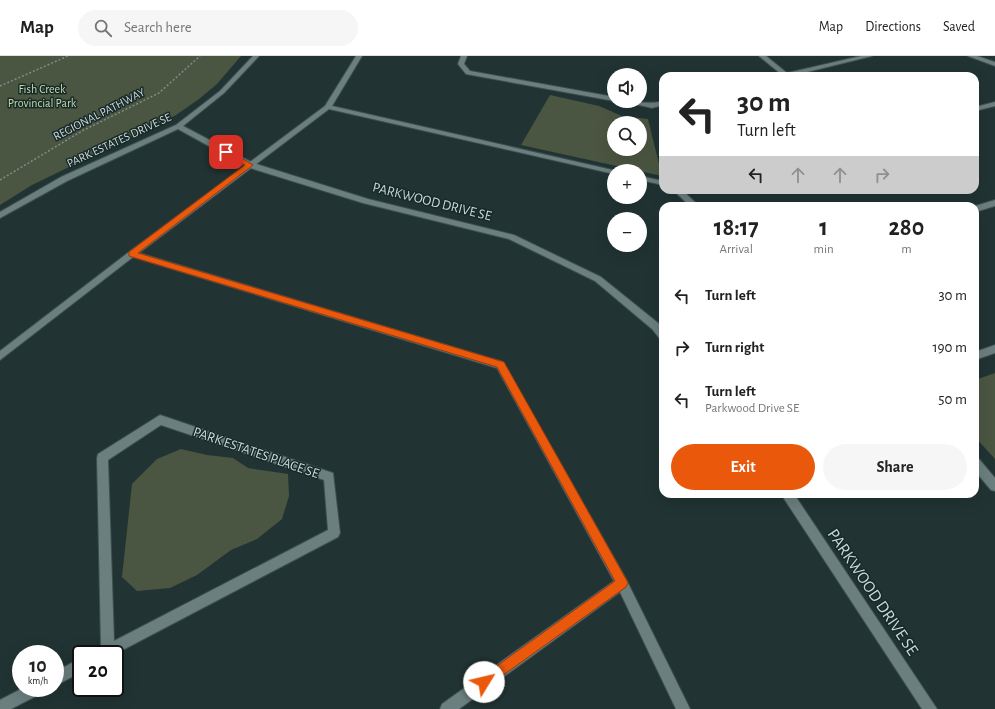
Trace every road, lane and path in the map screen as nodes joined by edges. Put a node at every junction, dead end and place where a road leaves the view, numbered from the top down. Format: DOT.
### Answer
graph roads {
  1 [pos="68,56"];
  2 [pos="200,56"];
  3 [pos="256,56"];
  4 [pos="359,56"];
  5 [pos="464,56"];
  6 [pos="762,56"];
  7 [pos="869,56"];
  8 [pos="971,56"];
  9 [pos="995,64"];
  10 [pos="780,72"];
  11 [pos="802,72"];
  12 [pos="0,86"];
  13 [pos="607,98"];
  14 [pos="995,104"];
  15 [pos="647,105"];
  16 [pos="659,105"];
  17 [pos="328,107"];
  18 [pos="979,108"];
  19 [pos="178,126"];
  20 [pos="250,165"];
  21 [pos="607,170"];
  22 [pos="0,180"];
  23 [pos="647,180"];
  24 [pos="659,182"];
  25 [pos="682,194"];
  26 [pos="690,202"];
  27 [pos="995,203"];
  28 [pos="979,208"];
  29 [pos="0,215"];
  30 [pos="132,254"];
  31 [pos="659,325"];
  32 [pos="995,349"];
  33 [pos="979,355"];
  34 [pos="0,356"];
  35 [pos="979,468"];
  36 [pos="995,486"];
  37 [pos="790,498"];
  38 [pos="622,583"];
  39 [pos="105,653"];
  40 [pos="19,697"];
  41 [pos="0,707"];
  42 [pos="446,709"];
  43 [pos="683,709"];
  44 [pos="930,709"];
  1 -- 12 [label="path"];
  2 -- 22 [label="path, REGIONAL PATHWAY"];
  3 -- 19 [label="street, PARK ESTATES DRIVE SE"];
  4 -- 17 [label="street"];
  5 -- 13 [label="street"];
  6 -- 10 [label="street"];
  7 -- 11 [label="street"];
  8 -- 9 [label="street"];
  14 -- 18 [label="street"];
  15 -- 16 [label="street"];
  17 -- 20 [label="street"];
  17 -- 21 [label="street"];
  19 -- 20 [label="street, PARKWOOD DRIVE SE"];
  19 -- 29 [label="street, PARK ESTATES DRIVE SE"];
  20 -- 30 [label="street"];
  20 -- 31 [label="street, PARKWOOD DRIVE SE"];
  23 -- 24 [label="street"];
  25 -- 26 [label="street"];
  27 -- 28 [label="street"];
  30 -- 34 [label="street"];
  30 -- 38 [label="street"];
  32 -- 33 [label="street"];
  35 -- 36 [label="street"];
  37 -- 44 [label="street, PARKWOOD DRIVE SE"];
  38 -- 42 [label="street"];
  38 -- 43 [label="street"];
  39 -- 39 [label="street, PARK ESTATES PLACE SE"];
  40 -- 41 [label="street"];
}
